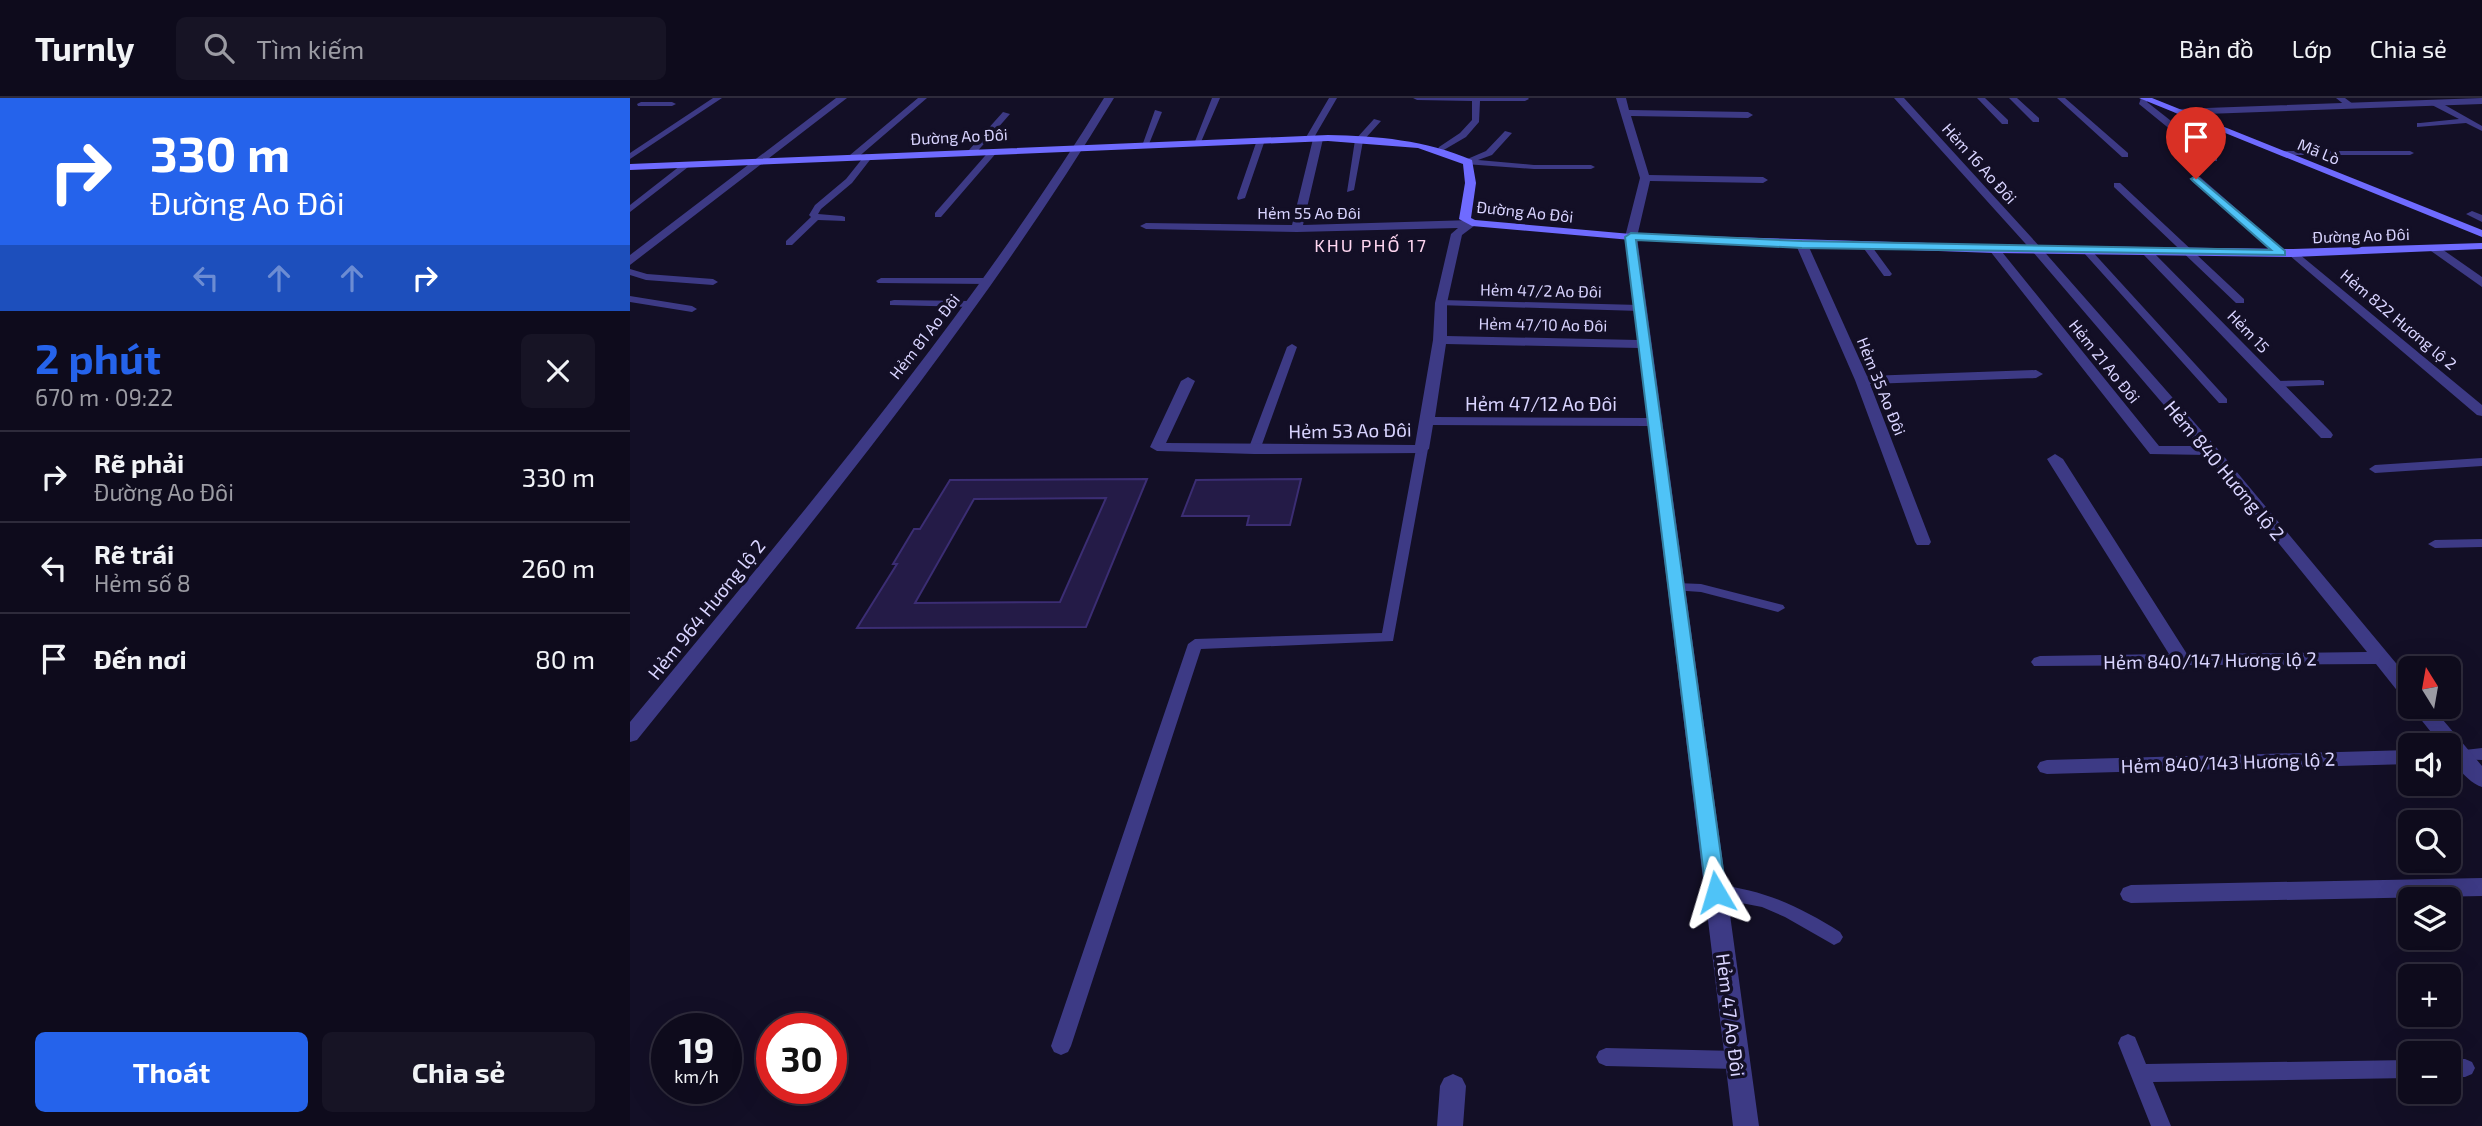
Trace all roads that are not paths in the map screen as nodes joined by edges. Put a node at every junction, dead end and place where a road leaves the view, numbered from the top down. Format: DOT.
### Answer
graph roads {
  1 [pos="651,98"];
  2 [pos="718,98"];
  3 [pos="842,98"];
  4 [pos="923,98"];
  5 [pos="1109,98"];
  6 [pos="1216,98"];
  7 [pos="1333,98"];
  8 [pos="1417,98"];
  9 [pos="1621,98"];
  10 [pos="1899,98"];
  11 [pos="1981,98"];
  12 [pos="2014,98"];
  13 [pos="2061,98"];
  14 [pos="2145,98"];
  15 [pos="2340,98"];
  16 [pos="1476,99"];
  17 [pos="1525,99"];
  18 [pos="2482,101"];
  19 [pos="2433,102"];
  20 [pos="641,104"];
  21 [pos="672,104"];
  22 [pos="2349,104"];
  23 [pos="630,111"];
  24 [pos="1158,112"];
  25 [pos="2179,112"];
  26 [pos="1626,113"];
  27 [pos="1006,114"];
  28 [pos="1748,115"];
  29 [pos="2036,120"];
  30 [pos="1377,121"];
  31 [pos="2468,121"];
  32 [pos="2005,122"];
  33 [pos="2420,125"];
  34 [pos="2482,129"];
  35 [pos="1508,132"];
  36 [pos="1313,139"];
  37 [pos="1261,140"];
  38 [pos="1359,140"];
  39 [pos="1197,142"];
  40 [pos="1146,144"];
  41 [pos="1081,147"];
  42 [pos="1442,149"];
  43 [pos="994,151"];
  44 [pos="972,152"];
  45 [pos="2282,153"];
  46 [pos="2410,153"];
  47 [pos="2125,155"];
  48 [pos="869,156"];
  49 [pos="630,157"];
  50 [pos="853,157"];
  51 [pos="2213,159"];
  52 [pos="758,161"];
  53 [pos="1468,162"];
  54 [pos="688,164"];
  55 [pos="630,167"];
  56 [pos="1591,167"];
  57 [pos="1645,178"];
  58 [pos="2196,179"];
  59 [pos="1763,180"];
  60 [pos="2117,185"];
  61 [pos="1350,190"];
  62 [pos="1241,198"];
  63 [pos="630,209"];
  64 [pos="938,215"];
  65 [pos="816,217"];
  66 [pos="842,219"];
  67 [pos="1472,223"];
  68 [pos="1146,226"];
  69 [pos="1297,229"];
  70 [pos="2482,234"];
  71 [pos="1631,237"];
  72 [pos="789,243"];
  73 [pos="1802,245"];
  74 [pos="1867,246"];
  75 [pos="2482,246"];
  76 [pos="1994,249"];
  77 [pos="2435,249"];
  78 [pos="2037,250"];
  79 [pos="2087,250"];
  80 [pos="2147,251"];
  81 [pos="2188,252"];
  82 [pos="2287,253"];
  83 [pos="630,261"];
  84 [pos="1887,274"];
  85 [pos="633,276"];
  86 [pos="881,281"];
  87 [pos="987,281"];
  88 [pos="713,282"];
  89 [pos="2482,283"];
  90 [pos="630,299"];
  91 [pos="2240,301"];
  92 [pos="894,303"];
  93 [pos="1441,303"];
  94 [pos="971,304"];
  95 [pos="1640,307"];
  96 [pos="692,309"];
  97 [pos="1440,340"];
  98 [pos="1645,344"];
  99 [pos="1292,347"];
  100 [pos="2036,374"];
  101 [pos="1862,380"];
  102 [pos="1188,381"];
  103 [pos="2320,383"];
  104 [pos="2276,384"];
  105 [pos="2223,401"];
  106 [pos="2482,412"];
  107 [pos="1425,421"];
  108 [pos="1657,422"];
  109 [pos="2326,435"];
  110 [pos="1422,449"];
  111 [pos="1254,450"];
  112 [pos="2211,450"];
  113 [pos="2054,459"];
  114 [pos="2482,463"];
  115 [pos="2375,469"];
  116 [pos="788,541"];
  117 [pos="1923,542"];
  118 [pos="2482,543"];
  119 [pos="2435,544"];
  120 [pos="1677,587"];
  121 [pos="1778,608"];
  122 [pos="2380,658"];
  123 [pos="2182,661"];
  124 [pos="2040,662"];
  125 [pos="2398,679"];
  126 [pos="2432,719"];
  127 [pos="630,735"];
  128 [pos="2464,755"];
  129 [pos="2398,757"];
  130 [pos="2047,767"];
  131 [pos="2482,780"];
  132 [pos="2482,887"];
  133 [pos="1716,892"];
  134 [pos="2131,894"];
  135 [pos="1834,937"];
  136 [pos="2128,1043"];
  137 [pos="1061,1046"];
  138 [pos="1606,1057"];
  139 [pos="1737,1060"];
  140 [pos="2398,1069"];
  141 [pos="2140,1073"];
  142 [pos="1453,1086"];
  143 [pos="1450,1126"];
  144 [pos="1746,1126"];
  145 [pos="2161,1126"];
  1 -- 20 [label="lane"];
  2 -- 49 [label="lane"];
  3 -- 52 [label="street"];
  4 -- 50 [label="lane"];
  5 -- 41 [label="street, Hẻm 81 Ao Đôi"];
  6 -- 39 [label="lane"];
  7 -- 36 [label="lane"];
  8 -- 16 [label="lane"];
  9 -- 26 [label="street"];
  10 -- 78 [label="street, Hẻm 16 Ao Đôi"];
  11 -- 32 [label="lane"];
  12 -- 29 [label="lane"];
  13 -- 47 [label="lane"];
  14 -- 25 [label="street, Mã Lò"];
  14 -- 51 [label="street"];
  15 -- 22 [label="lane"];
  16 -- 17 [label="lane"];
  16 -- 42 [label="lane"];
  18 -- 19 [label="street"];
  19 -- 22 [label="street"];
  19 -- 31 [label="lane"];
  20 -- 21 [label="lane"];
  20 -- 23 [label="lane"];
  22 -- 25 [label="street"];
  24 -- 40 [label="lane"];
  25 -- 45 [label="street, Mã Lò"];
  26 -- 28 [label="street"];
  26 -- 57 [label="street"];
  27 -- 44 [label="lane"];
  30 -- 38 [label="lane"];
  31 -- 33 [label="lane"];
  31 -- 34 [label="lane"];
  35 -- 53 [label="lane"];
  36 -- 37 [label="street, Đường Ao Đôi"];
  36 -- 38 [label="street, Đường Ao Đôi"];
  36 -- 69 [label="street"];
  37 -- 39 [label="street, Đường Ao Đôi"];
  37 -- 62 [label="lane"];
  38 -- 42 [label="street, Đường Ao Đôi"];
  38 -- 61 [label="lane"];
  39 -- 40 [label="street, Đường Ao Đôi"];
  40 -- 41 [label="street, Đường Ao Đôi"];
  41 -- 43 [label="street, Đường Ao Đôi"];
  41 -- 87 [label="street, Hẻm 81 Ao Đôi"];
  42 -- 53 [label="street, Đường Ao Đôi"];
  43 -- 44 [label="street, Đường Ao Đôi"];
  43 -- 64 [label="lane"];
  44 -- 48 [label="street, Đường Ao Đôi"];
  45 -- 46 [label="lane"];
  45 -- 70 [label="street, Mã Lò"];
  48 -- 50 [label="street, Đường Ao Đôi"];
  48 -- 65 [label="lane"];
  50 -- 52 [label="street, Đường Ao Đôi"];
  52 -- 54 [label="street, Đường Ao Đôi"];
  52 -- 83 [label="street"];
  53 -- 56 [label="lane"];
  53 -- 67 [label="street, Đường Ao Đôi"];
  54 -- 55 [label="street, Đường Ao Đôi"];
  54 -- 63 [label="lane"];
  57 -- 59 [label="street"];
  57 -- 71 [label="street"];
  58 -- 82 [label="street, Hẻm 822 Hương lộ 2"];
  60 -- 81 [label="lane"];
  65 -- 66 [label="lane"];
  65 -- 72 [label="lane"];
  67 -- 69 [label="street, Hẻm 55 Ao Đôi"];
  67 -- 71 [label="street, Đường Ao Đôi"];
  67 -- 93 [label="street, Hẻm 53 Ao Đôi"];
  68 -- 69 [label="street, Hẻm 55 Ao Đôi"];
  71 -- 73 [label="street, Đường Ao Đôi"];
  71 -- 95 [label="street, Hẻm 47 Ao Đôi"];
  73 -- 74 [label="street, Đường Ao Đôi"];
  73 -- 101 [label="street, Hẻm 35 Ao Đôi"];
  74 -- 76 [label="street, Đường Ao Đôi"];
  74 -- 84 [label="lane"];
  75 -- 77 [label="street, Đường Ao Đôi"];
  76 -- 78 [label="street, Đường Ao Đôi"];
  76 -- 112 [label="street, Hẻm 21 Ao Đôi"];
  77 -- 82 [label="street, Đường Ao Đôi"];
  77 -- 89 [label="street"];
  78 -- 79 [label="street, Đường Ao Đôi"];
  78 -- 112 [label="street, Hẻm 840 Hương lộ 2"];
  79 -- 80 [label="street, Đường Ao Đôi"];
  79 -- 105 [label="lane"];
  80 -- 81 [label="street, Đường Ao Đôi"];
  80 -- 104 [label="street, Hẻm 15"];
  81 -- 82 [label="street, Đường Ao Đôi"];
  81 -- 91 [label="lane"];
  82 -- 106 [label="street, Hẻm 822 Hương lộ 2"];
  85 -- 88 [label="lane"];
  86 -- 87 [label="lane"];
  87 -- 94 [label="street, Hẻm 81 Ao Đôi"];
  90 -- 96 [label="lane"];
  92 -- 94 [label="lane"];
  93 -- 95 [label="lane, Hẻm 47/2 Ao Đôi"];
  93 -- 97 [label="street, Hẻm 53 Ao Đôi"];
  94 -- 116 [label="street, Hẻm 81 Ao Đôi"];
  95 -- 98 [label="street, Hẻm 47 Ao Đôi"];
  97 -- 98 [label="street, Hẻm 47/10 Ao Đôi"];
  97 -- 107 [label="street, Hẻm 53 Ao Đôi"];
  98 -- 108 [label="street, Hẻm 47 Ao Đôi"];
  99 -- 111 [label="lane"];
  100 -- 101 [label="street"];
  101 -- 117 [label="street, Hẻm 35 Ao Đôi"];
  102 -- 111 [label="street, Hẻm 53 Ao Đôi"];
  103 -- 104 [label="lane"];
  104 -- 109 [label="street, Hẻm 15"];
  107 -- 108 [label="street, Hẻm 47/12 Ao Đôi"];
  107 -- 110 [label="street, Hẻm 53 Ao Đôi"];
  108 -- 120 [label="street, Hẻm 47 Ao Đôi"];
  110 -- 111 [label="street, Hẻm 53 Ao Đôi"];
  110 -- 137 [label="lane"];
  112 -- 122 [label="street, Hẻm 840 Hương lộ 2"];
  113 -- 123 [label="street"];
  114 -- 115 [label="lane"];
  116 -- 127 [label="street, Hẻm 964 Hương lộ 2"];
  118 -- 119 [label="lane"];
  120 -- 121 [label="lane"];
  120 -- 133 [label="street, Hẻm 47 Ao Đôi"];
  122 -- 123 [label="street, Hẻm 840/147 Hương lộ 2"];
  122 -- 125 [label="street, Hẻm 840 Hương lộ 2"];
  123 -- 124 [label="street, Hẻm 840/147 Hương lộ 2"];
  126 -- 128 [label="street"];
  128 -- 131 [label="street"];
  129 -- 130 [label="street, Hẻm 840/143 Hương lộ 2"];
  132 -- 134 [label="street"];
  133 -- 135 [label="lane"];
  133 -- 139 [label="street, Hẻm 47 Ao Đôi"];
  136 -- 141 [label="lane"];
  138 -- 139 [label="lane"];
  139 -- 144 [label="street, Hẻm 47 Ao Đôi"];
  140 -- 141 [label="lane"];
  141 -- 145 [label="lane"];
  142 -- 143 [label="street"];
}
